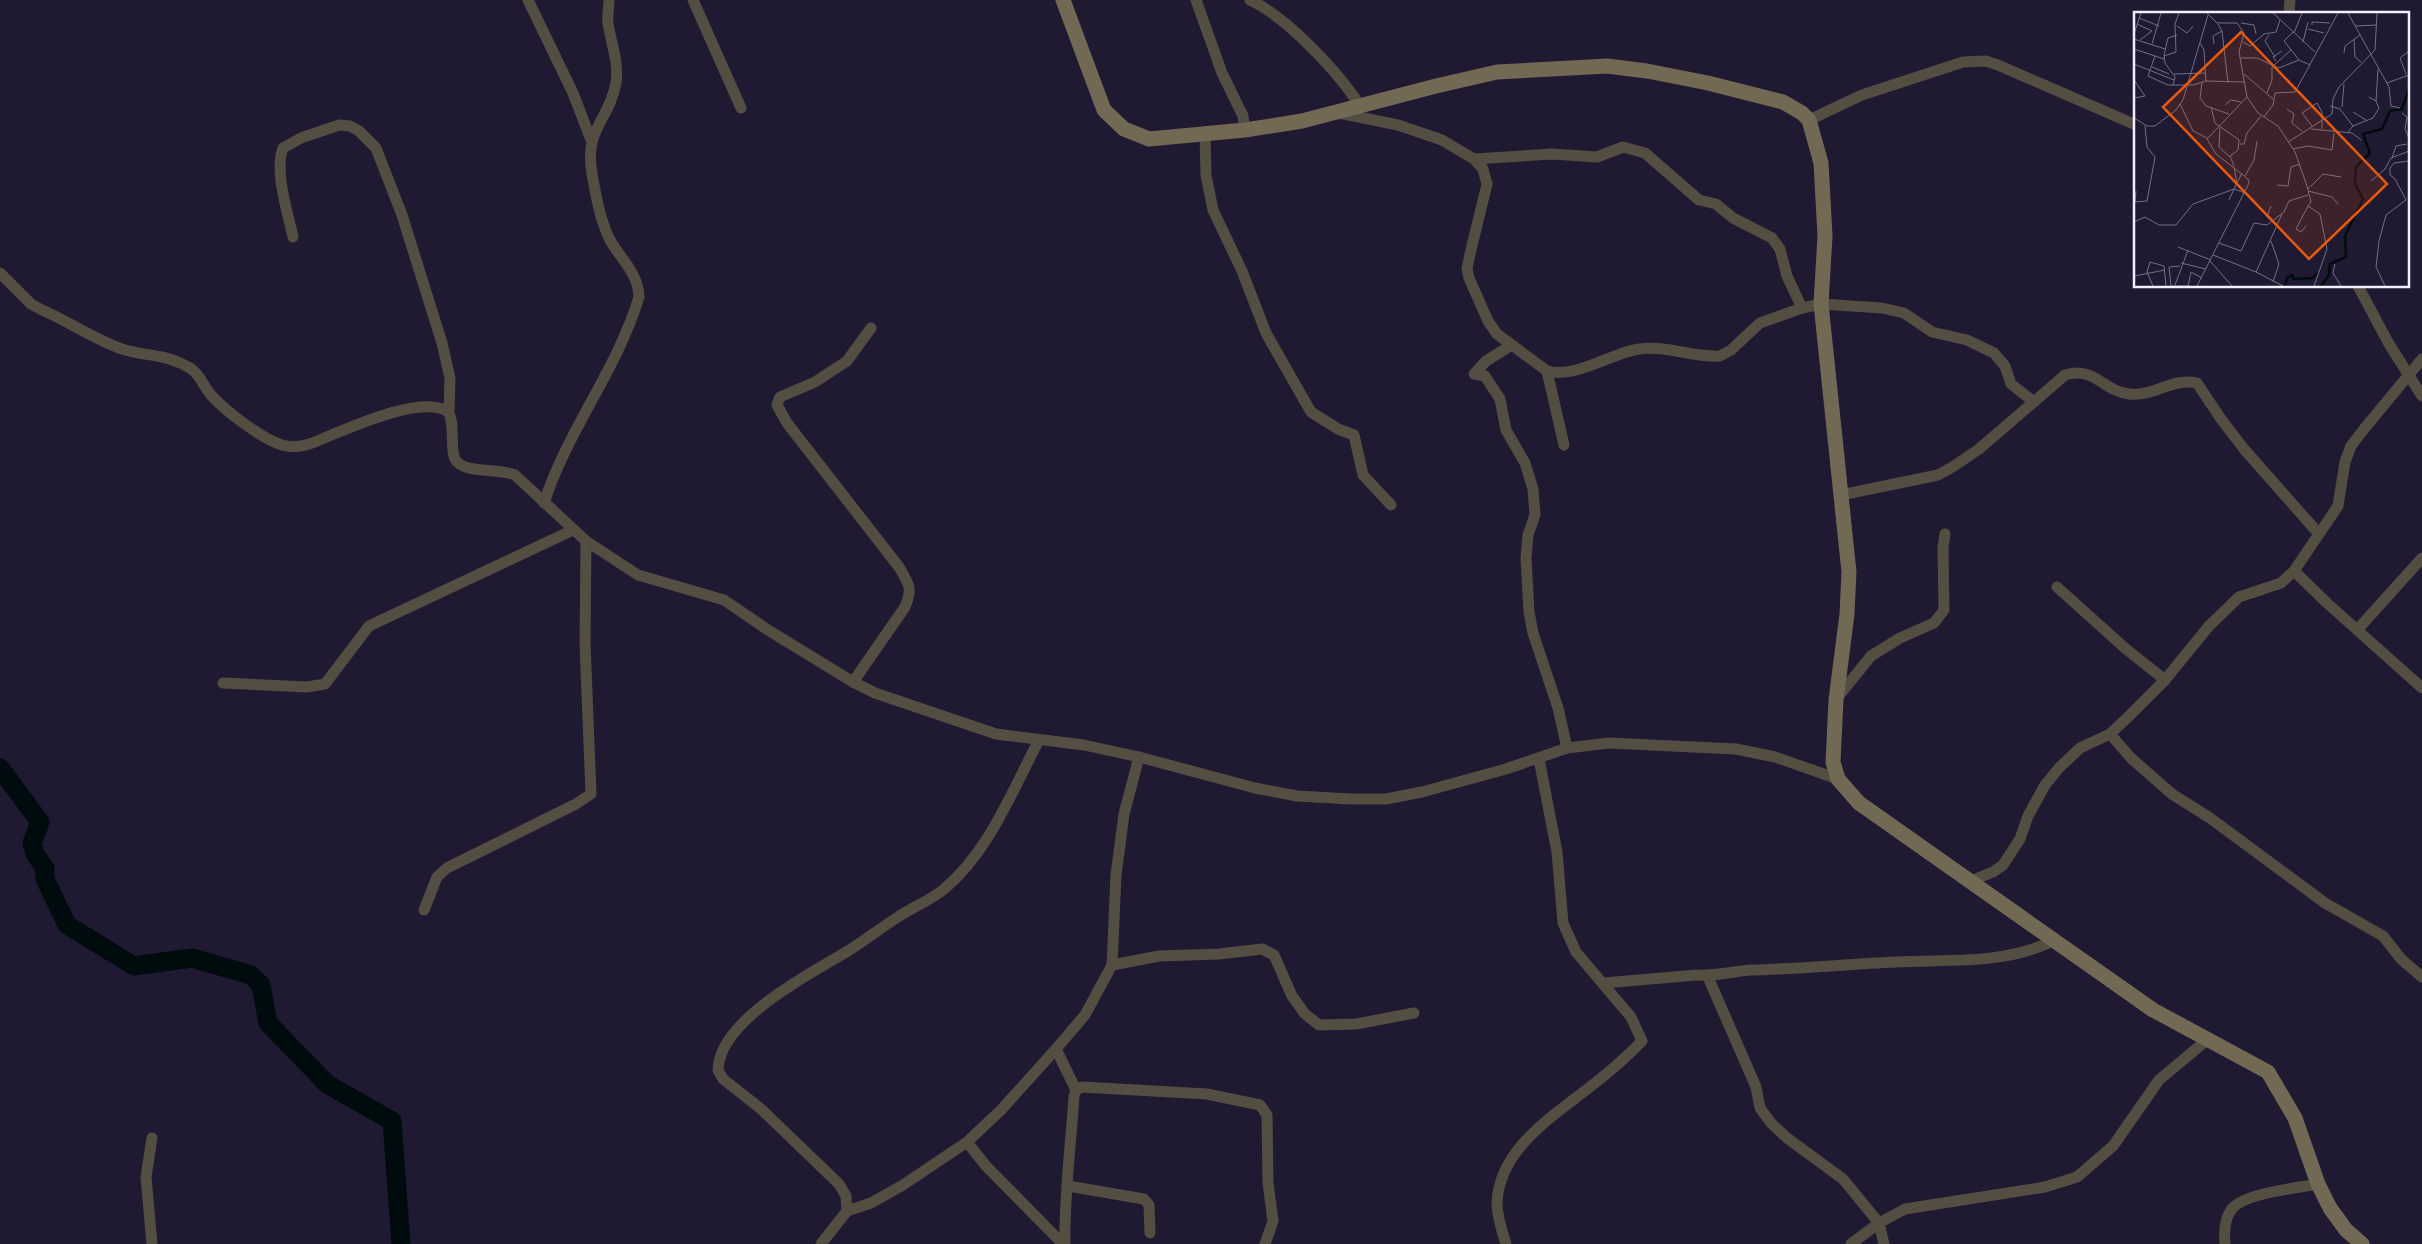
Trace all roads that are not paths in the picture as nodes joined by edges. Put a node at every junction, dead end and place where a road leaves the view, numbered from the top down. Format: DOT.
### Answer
graph roads {
  1 [pos="528,0"];
  2 [pos="609,0"];
  3 [pos="692,0"];
  4 [pos="1063,0"];
  5 [pos="1196,0"];
  6 [pos="1250,0"];
  7 [pos="1360,106"];
  8 [pos="741,108"];
  9 [pos="1339,113"];
  10 [pos="1809,120"];
  11 [pos="2134,124"];
  12 [pos="1245,130"];
  13 [pos="1205,134"];
  14 [pos="591,140"];
  15 [pos="1474,159"];
  16 [pos="293,237"];
  17 [pos="0,273"];
  18 [pos="2359,288"];
  19 [pos="1821,304"];
  20 [pos="1802,308"];
  21 [pos="871,328"];
  22 [pos="1510,346"];
  23 [pos="2422,360"];
  24 [pos="1547,371"];
  25 [pos="2408,375"];
  26 [pos="2422,396"];
  27 [pos="2034,402"];
  28 [pos="450,412"];
  29 [pos="1564,445"];
  30 [pos="1841,495"];
  31 [pos="544,503"];
  32 [pos="1391,505"];
  33 [pos="573,530"];
  34 [pos="1945,534"];
  35 [pos="2319,534"];
  36 [pos="586,541"];
  37 [pos="2422,558"];
  38 [pos="2294,571"];
  39 [pos="2057,587"];
  40 [pos="2358,629"];
  41 [pos="2165,680"];
  42 [pos="853,682"];
  43 [pos="223,683"];
  44 [pos="2422,688"];
  45 [pos="1836,700"];
  46 [pos="2110,734"];
  47 [pos="1039,740"];
  48 [pos="1567,748"];
  49 [pos="1139,757"];
  50 [pos="1539,759"];
  51 [pos="1838,779"];
  52 [pos="1968,882"];
  53 [pos="424,910"];
  54 [pos="2053,941"];
  55 [pos="1112,965"];
  56 [pos="2422,976"];
  57 [pos="1708,977"];
  58 [pos="1604,983"];
  59 [pos="1414,1013"];
  60 [pos="2208,1039"];
  61 [pos="1056,1049"];
  62 [pos="1076,1090"];
  63 [pos="152,1138"];
  64 [pos="967,1142"];
  65 [pos="2318,1184"];
  66 [pos="1068,1186"];
  67 [pos="847,1211"];
  68 [pos="1879,1223"];
  69 [pos="1150,1233"];
  70 [pos="152,1244"];
  71 [pos="821,1244"];
  72 [pos="1064,1244"];
  73 [pos="1265,1244"];
  74 [pos="1506,1244"];
  75 [pos="1851,1244"];
  76 [pos="1884,1244"];
  77 [pos="2225,1244"];
  78 [pos="2362,1244"];
  1 -- 14 [label="street"];
  2 -- 14 [label="street"];
  3 -- 8 [label="street"];
  4 -- 13 [label="street"];
  5 -- 12 [label="street"];
  6 -- 7 [label="street"];
  7 -- 9 [label="street"];
  7 -- 10 [label="street"];
  9 -- 12 [label="street"];
  9 -- 15 [label="street"];
  10 -- 11 [label="street"];
  10 -- 19 [label="street"];
  12 -- 13 [label="street"];
  13 -- 32 [label="street"];
  14 -- 31 [label="street"];
  15 -- 20 [label="street"];
  15 -- 22 [label="street"];
  16 -- 28 [label="street"];
  17 -- 28 [label="street"];
  18 -- 25 [label="street"];
  19 -- 20 [label="street"];
  19 -- 27 [label="street"];
  19 -- 30 [label="street"];
  20 -- 24 [label="street"];
  21 -- 42 [label="street"];
  22 -- 24 [label="street"];
  22 -- 48 [label="street"];
  23 -- 25 [label="street"];
  24 -- 29 [label="street"];
  25 -- 26 [label="street"];
  25 -- 35 [label="street"];
  27 -- 30 [label="street"];
  27 -- 35 [label="street"];
  28 -- 31 [label="street"];
  30 -- 45 [label="street"];
  31 -- 33 [label="street"];
  33 -- 36 [label="street"];
  33 -- 43 [label="street"];
  34 -- 45 [label="street"];
  35 -- 38 [label="street"];
  36 -- 42 [label="street"];
  36 -- 53 [label="street"];
  37 -- 40 [label="street"];
  38 -- 40 [label="street"];
  38 -- 41 [label="street"];
  39 -- 41 [label="street"];
  40 -- 44 [label="street"];
  41 -- 46 [label="street"];
  42 -- 47 [label="street"];
  45 -- 51 [label="street"];
  46 -- 52 [label="street"];
  46 -- 56 [label="street"];
  47 -- 49 [label="street"];
  47 -- 67 [label="street"];
  48 -- 50 [label="street"];
  48 -- 51 [label="street"];
  49 -- 50 [label="street"];
  49 -- 55 [label="street"];
  50 -- 58 [label="street"];
  51 -- 52 [label="street"];
  52 -- 54 [label="street"];
  54 -- 57 [label="street"];
  54 -- 60 [label="street"];
  55 -- 59 [label="street"];
  55 -- 61 [label="street"];
  57 -- 58 [label="street"];
  57 -- 68 [label="street"];
  58 -- 74 [label="street"];
  60 -- 65 [label="street"];
  60 -- 68 [label="street"];
  61 -- 62 [label="street"];
  61 -- 64 [label="street"];
  62 -- 66 [label="street"];
  62 -- 73 [label="street"];
  63 -- 70 [label="street"];
  64 -- 67 [label="street"];
  64 -- 72 [label="street"];
  65 -- 77 [label="street"];
  65 -- 78 [label="street"];
  66 -- 69 [label="street"];
  66 -- 72 [label="street"];
  67 -- 71 [label="street"];
  68 -- 75 [label="street"];
  68 -- 76 [label="street"];
}
